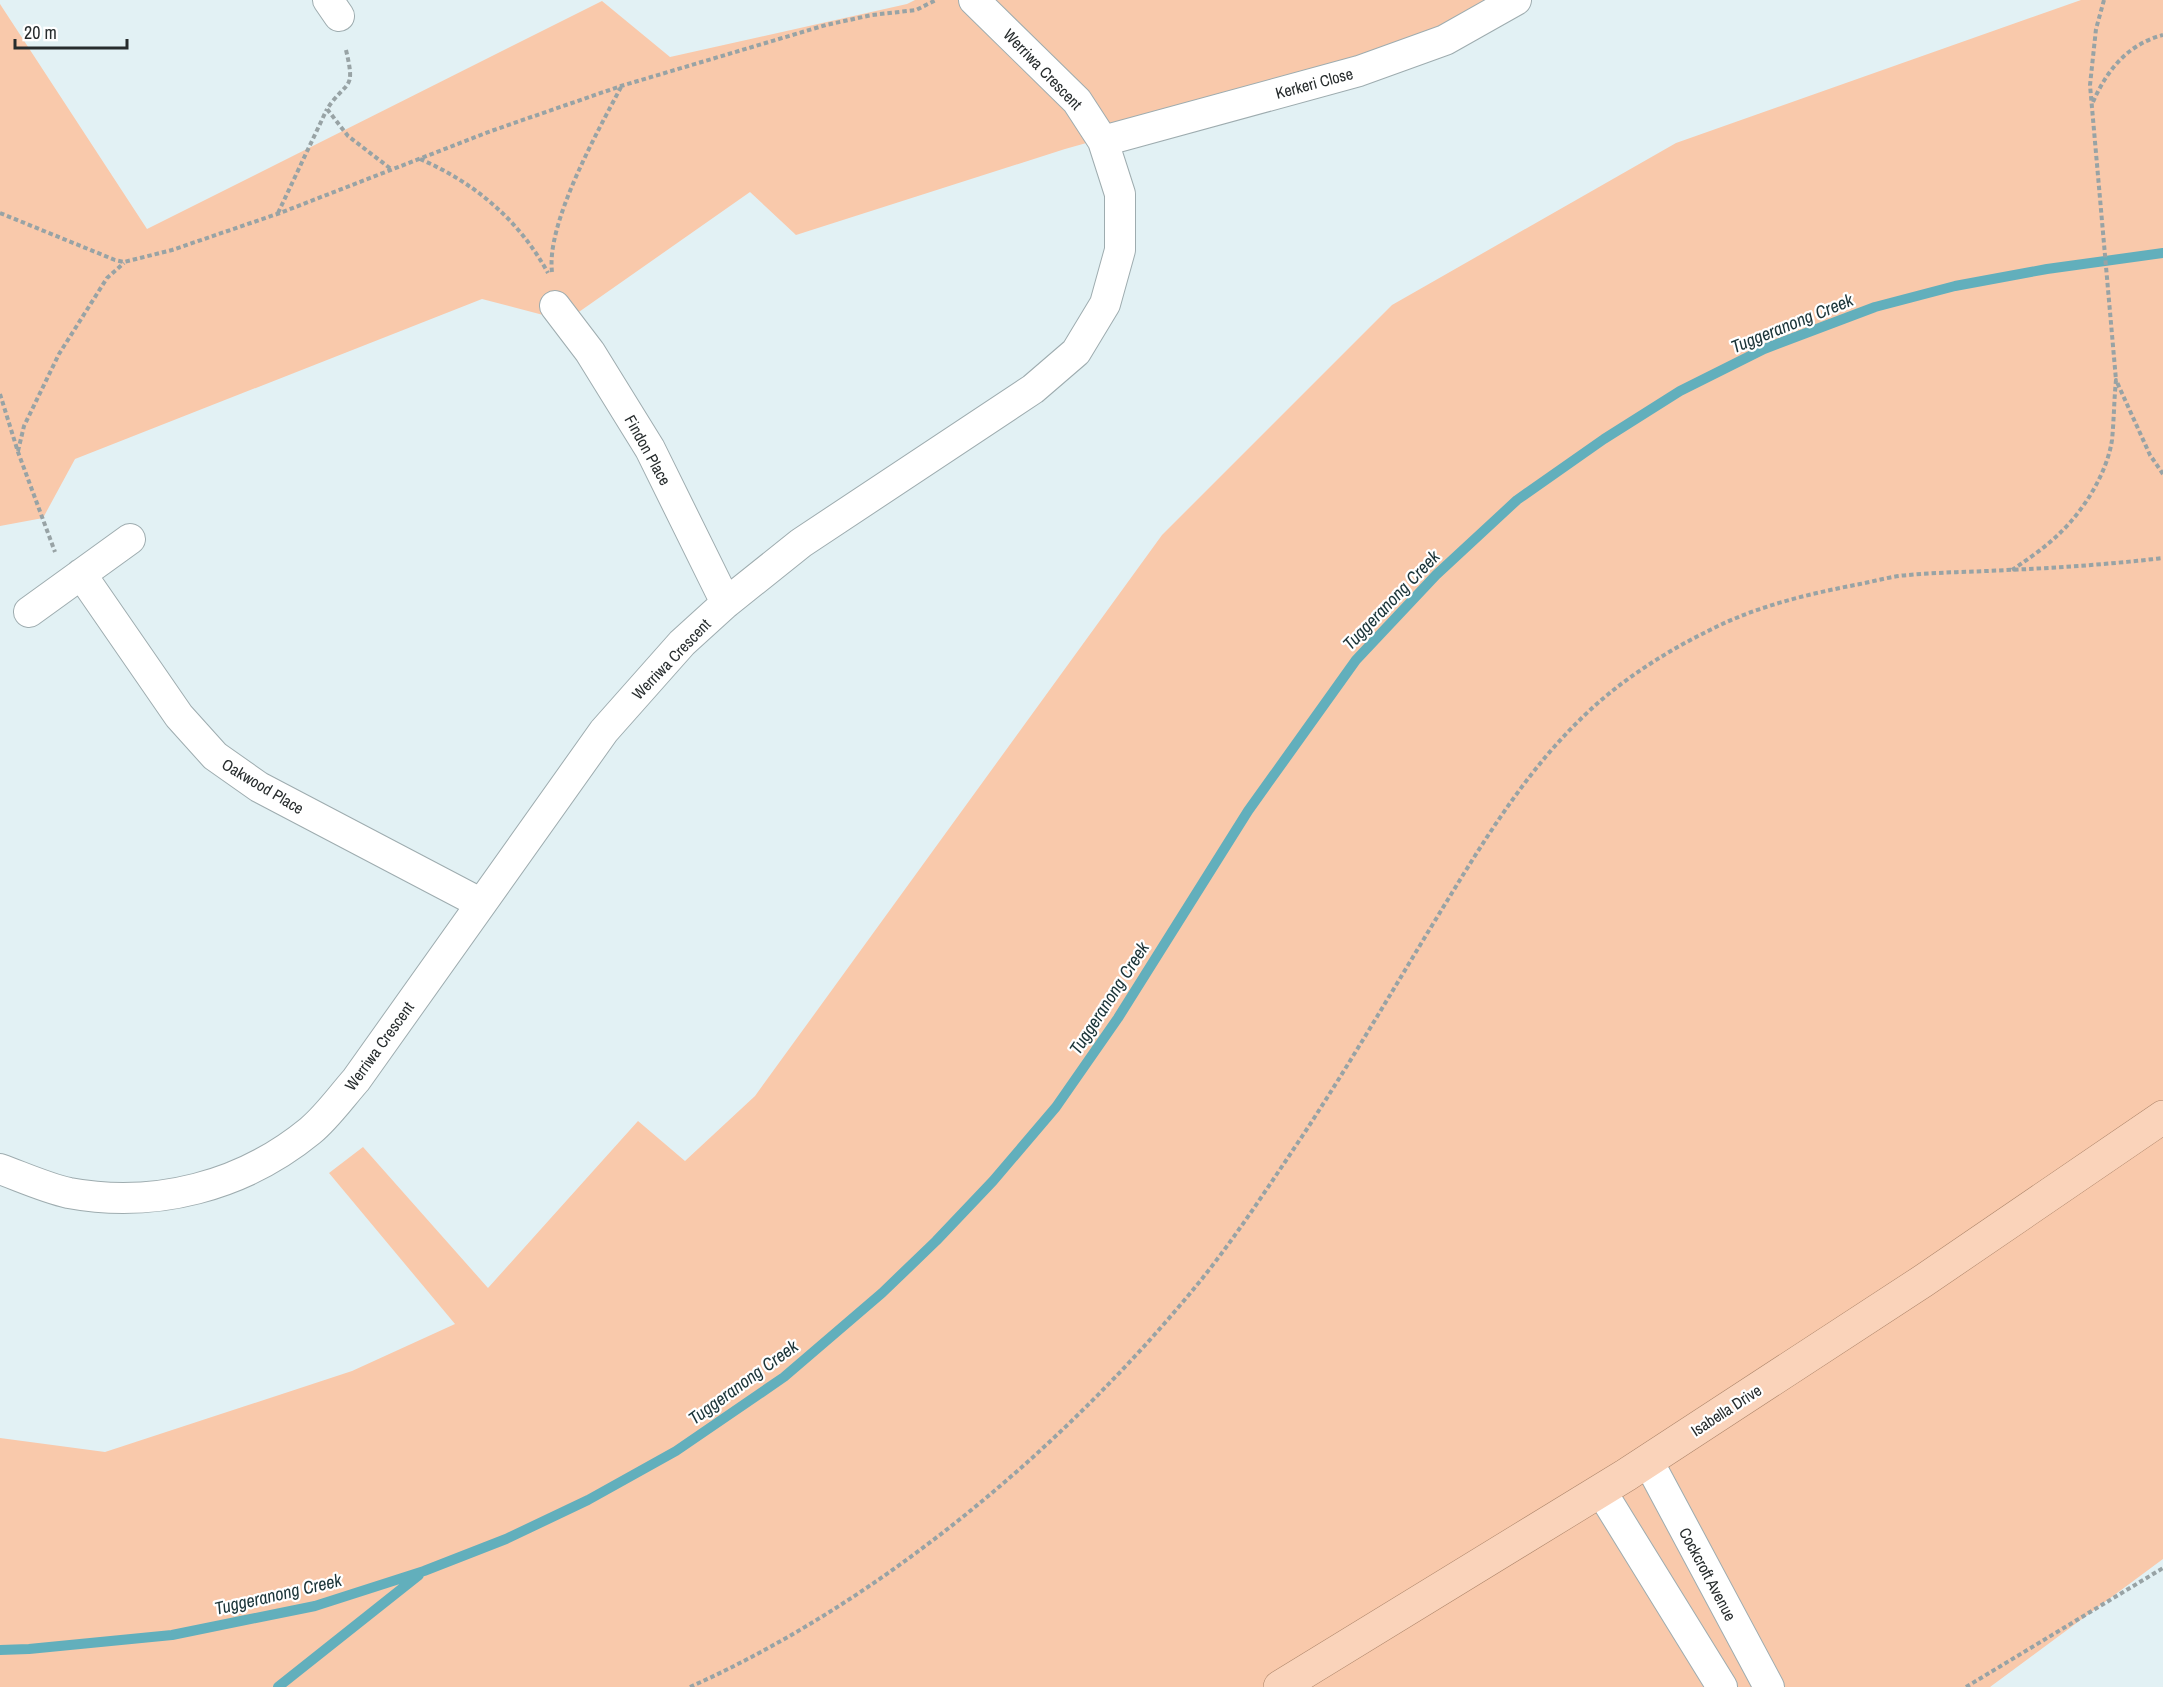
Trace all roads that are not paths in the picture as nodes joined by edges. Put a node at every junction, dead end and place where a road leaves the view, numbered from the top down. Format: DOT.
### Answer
graph roads {
  1 [pos="974,0"];
  2 [pos="1516,0"];
  3 [pos="1103,141"];
  4 [pos="555,306"];
  5 [pos="130,539"];
  6 [pos="81,574"];
  7 [pos="726,603"];
  8 [pos="29,612"];
  9 [pos="480,903"];
  10 [pos="2163,1117"];
  11 [pos="0,1169"];
  12 [pos="1648,1461"];
  13 [pos="1601,1491"];
  14 [pos="1280,1687"];
  15 [pos="1722,1687"];
  16 [pos="1769,1687"];
  1 -- 3 [label="street, Werriwa Crescent"];
  2 -- 3 [label="street, Kerkeri Close"];
  3 -- 7 [label="street, Werriwa Crescent"];
  4 -- 7 [label="street, Findon Place"];
  5 -- 6 [label="street"];
  6 -- 8 [label="street"];
  6 -- 9 [label="street, Oakwood Place"];
  7 -- 9 [label="street, Werriwa Crescent"];
  9 -- 11 [label="street, Werriwa Crescent"];
  10 -- 12 [label="main road, Isabella Drive"];
  12 -- 13 [label="main road, Isabella Drive"];
  12 -- 16 [label="street, Cockcroft Avenue"];
  13 -- 14 [label="main road, Isabella Drive"];
  13 -- 15 [label="street"];
}
